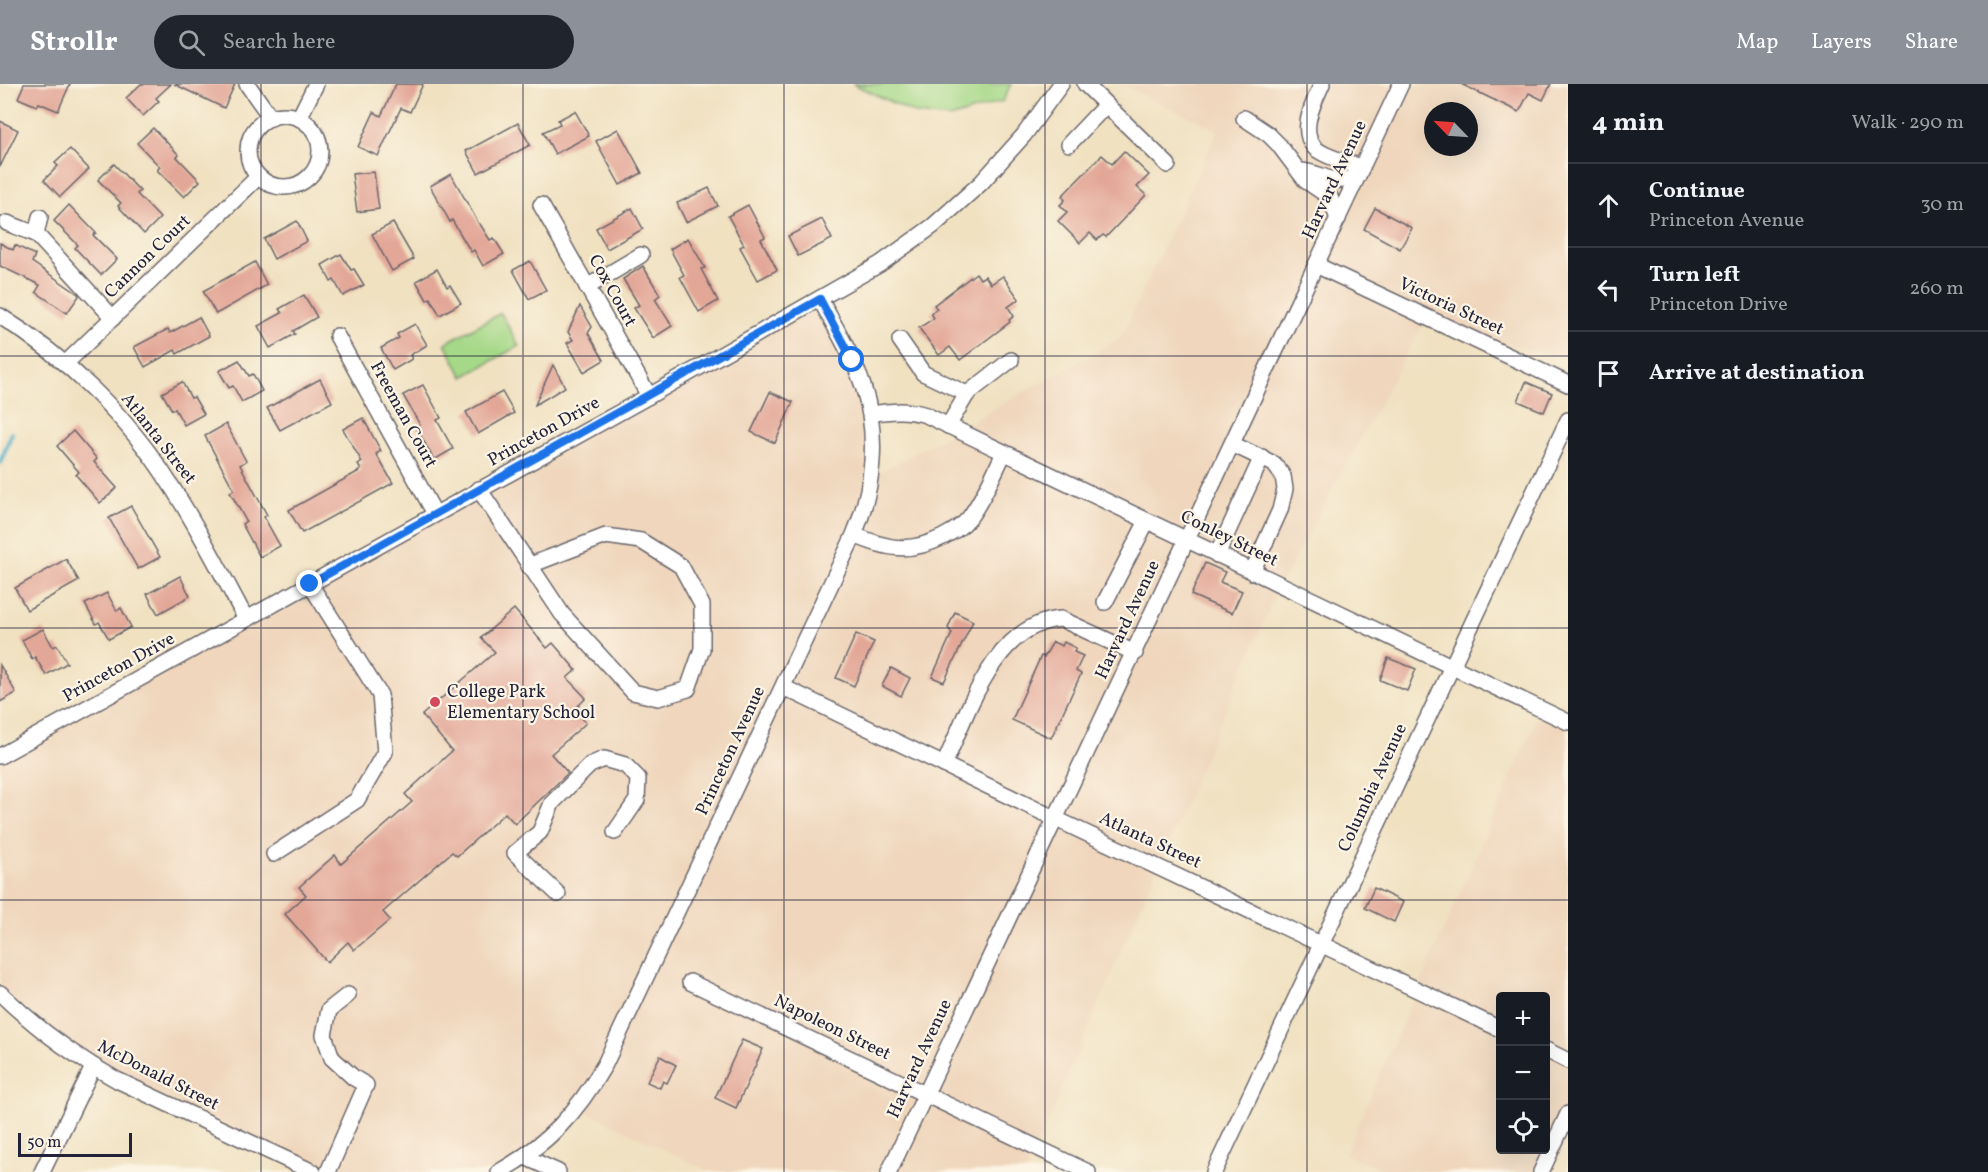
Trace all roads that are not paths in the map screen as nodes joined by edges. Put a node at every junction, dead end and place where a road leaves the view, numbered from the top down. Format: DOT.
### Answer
graph roads {
  1 [pos="247,84"];
  2 [pos="316,84"];
  3 [pos="1061,84"];
  4 [pos="1085,84"];
  5 [pos="1322,84"];
  6 [pos="1401,84"];
  7 [pos="1106,105"];
  8 [pos="271,118"];
  9 [pos="299,118"];
  10 [pos="1244,118"];
  11 [pos="1069,144"];
  12 [pos="1168,165"];
  13 [pos="1299,171"];
  14 [pos="1360,172"];
  15 [pos="258,177"];
  16 [pos="541,206"];
  17 [pos="40,217"];
  18 [pos="1338,219"];
  19 [pos="7,223"];
  20 [pos="36,234"];
  21 [pos="641,255"];
  22 [pos="1316,265"];
  23 [pos="587,287"];
  24 [pos="820,299"];
  25 [pos="0,316"];
  26 [pos="113,318"];
  27 [pos="337,336"];
  28 [pos="900,340"];
  29 [pos="1011,360"];
  30 [pos="65,364"];
  31 [pos="1568,384"];
  32 [pos="968,394"];
  33 [pos="649,396"];
  34 [pos="870,414"];
  35 [pos="1568,420"];
  36 [pos="948,426"];
  37 [pos="1233,444"];
  38 [pos="1004,453"];
  39 [pos="1262,457"];
  40 [pos="479,489"];
  41 [pos="435,514"];
  42 [pos="1147,521"];
  43 [pos="854,535"];
  44 [pos="1187,541"];
  45 [pos="1216,555"];
  46 [pos="528,566"];
  47 [pos="1252,572"];
  48 [pos="310,584"];
  49 [pos="1105,602"];
  50 [pos="246,619"];
  51 [pos="1134,653"];
  52 [pos="1452,667"];
  53 [pos="783,687"];
  54 [pos="1568,722"];
  55 [pos="0,756"];
  56 [pos="944,765"];
  57 [pos="1056,819"];
  58 [pos="615,832"];
  59 [pos="274,854"];
  60 [pos="558,894"];
  61 [pos="1320,944"];
  62 [pos="690,982"];
  63 [pos="0,993"];
  64 [pos="348,995"];
  65 [pos="1496,1027"];
  66 [pos="1550,1052"];
  67 [pos="1568,1061"];
  68 [pos="93,1067"];
  69 [pos="925,1094"];
  70 [pos="1568,1114"];
  71 [pos="525,1157"];
  72 [pos="42,1172"];
  73 [pos="313,1172"];
  74 [pos="328,1172"];
  75 [pos="499,1172"];
  76 [pos="558,1172"];
  77 [pos="889,1172"];
  78 [pos="1088,1172"];
  79 [pos="1214,1172"];
  80 [pos="1541,1172"];
  1 -- 8 [label="street"];
  2 -- 9 [label="street"];
  3 -- 24 [label="street, Princeton Drive"];
  4 -- 7 [label="street"];
  5 -- 14 [label="street"];
  6 -- 14 [label="street, Harvard Avenue"];
  7 -- 11 [label="street"];
  7 -- 12 [label="street"];
  8 -- 9 [label="street"];
  8 -- 15 [label="street"];
  9 -- 15 [label="street"];
  10 -- 13 [label="street"];
  13 -- 14 [label="street"];
  13 -- 18 [label="street"];
  14 -- 18 [label="street, Harvard Avenue"];
  15 -- 26 [label="street, Cannon Court"];
  16 -- 23 [label="street, Cox Court"];
  17 -- 20 [label="street"];
  18 -- 22 [label="street, Harvard Avenue"];
  19 -- 20 [label="street"];
  20 -- 26 [label="street"];
  21 -- 23 [label="street"];
  22 -- 31 [label="street, Victoria Street"];
  22 -- 37 [label="street, Harvard Avenue"];
  23 -- 33 [label="street, Cox Court"];
  24 -- 33 [label="street, Princeton Drive"];
  24 -- 34 [label="street, Princeton Avenue"];
  25 -- 30 [label="street, Atlanta Street"];
  26 -- 30 [label="street, Cannon Court"];
  27 -- 41 [label="street, Freeman Court"];
  28 -- 32 [label="street"];
  29 -- 32 [label="street"];
  30 -- 50 [label="street, Atlanta Street"];
  32 -- 36 [label="street"];
  33 -- 40 [label="street, Princeton Drive"];
  34 -- 36 [label="street, Conley Street"];
  34 -- 43 [label="street, Princeton Avenue"];
  35 -- 52 [label="street, Columbia Avenue"];
  36 -- 38 [label="street, Conley Street"];
  37 -- 39 [label="street"];
  37 -- 44 [label="street, Harvard Avenue"];
  38 -- 42 [label="street, Conley Street"];
  38 -- 43 [label="street"];
  39 -- 45 [label="street"];
  39 -- 47 [label="street"];
  40 -- 41 [label="street, Princeton Drive"];
  40 -- 46 [label="street"];
  41 -- 48 [label="street, Princeton Drive"];
  42 -- 44 [label="street, Conley Street"];
  42 -- 49 [label="street"];
  43 -- 53 [label="street, Princeton Avenue"];
  44 -- 45 [label="street, Conley Street"];
  44 -- 51 [label="street, Harvard Avenue"];
  45 -- 47 [label="street, Conley Street"];
  46 -- 46 [label="street"];
  47 -- 52 [label="street, Conley Street"];
  48 -- 50 [label="street, Princeton Drive"];
  48 -- 59 [label="street"];
  50 -- 55 [label="street, Princeton Drive"];
  51 -- 56 [label="street"];
  51 -- 57 [label="street, Harvard Avenue"];
  52 -- 54 [label="street, Conley Street"];
  52 -- 61 [label="street, Columbia Avenue"];
  53 -- 56 [label="street, Atlanta Street"];
  53 -- 71 [label="street, Princeton Avenue"];
  56 -- 57 [label="street, Atlanta Street"];
  57 -- 61 [label="street, Atlanta Street"];
  57 -- 69 [label="street, Harvard Avenue"];
  58 -- 60 [label="street"];
  61 -- 65 [label="street, Atlanta Street"];
  61 -- 79 [label="street, Columbia Avenue"];
  62 -- 69 [label="street, Napoleon Street"];
  63 -- 68 [label="street, McDonald Street"];
  64 -- 74 [label="street"];
  66 -- 67 [label="street"];
  68 -- 72 [label="street"];
  68 -- 73 [label="street, McDonald Street"];
  69 -- 77 [label="street, Harvard Avenue"];
  69 -- 78 [label="street, Napoleon Street"];
  70 -- 80 [label="street"];
  71 -- 75 [label="street"];
  71 -- 76 [label="street"];
}
